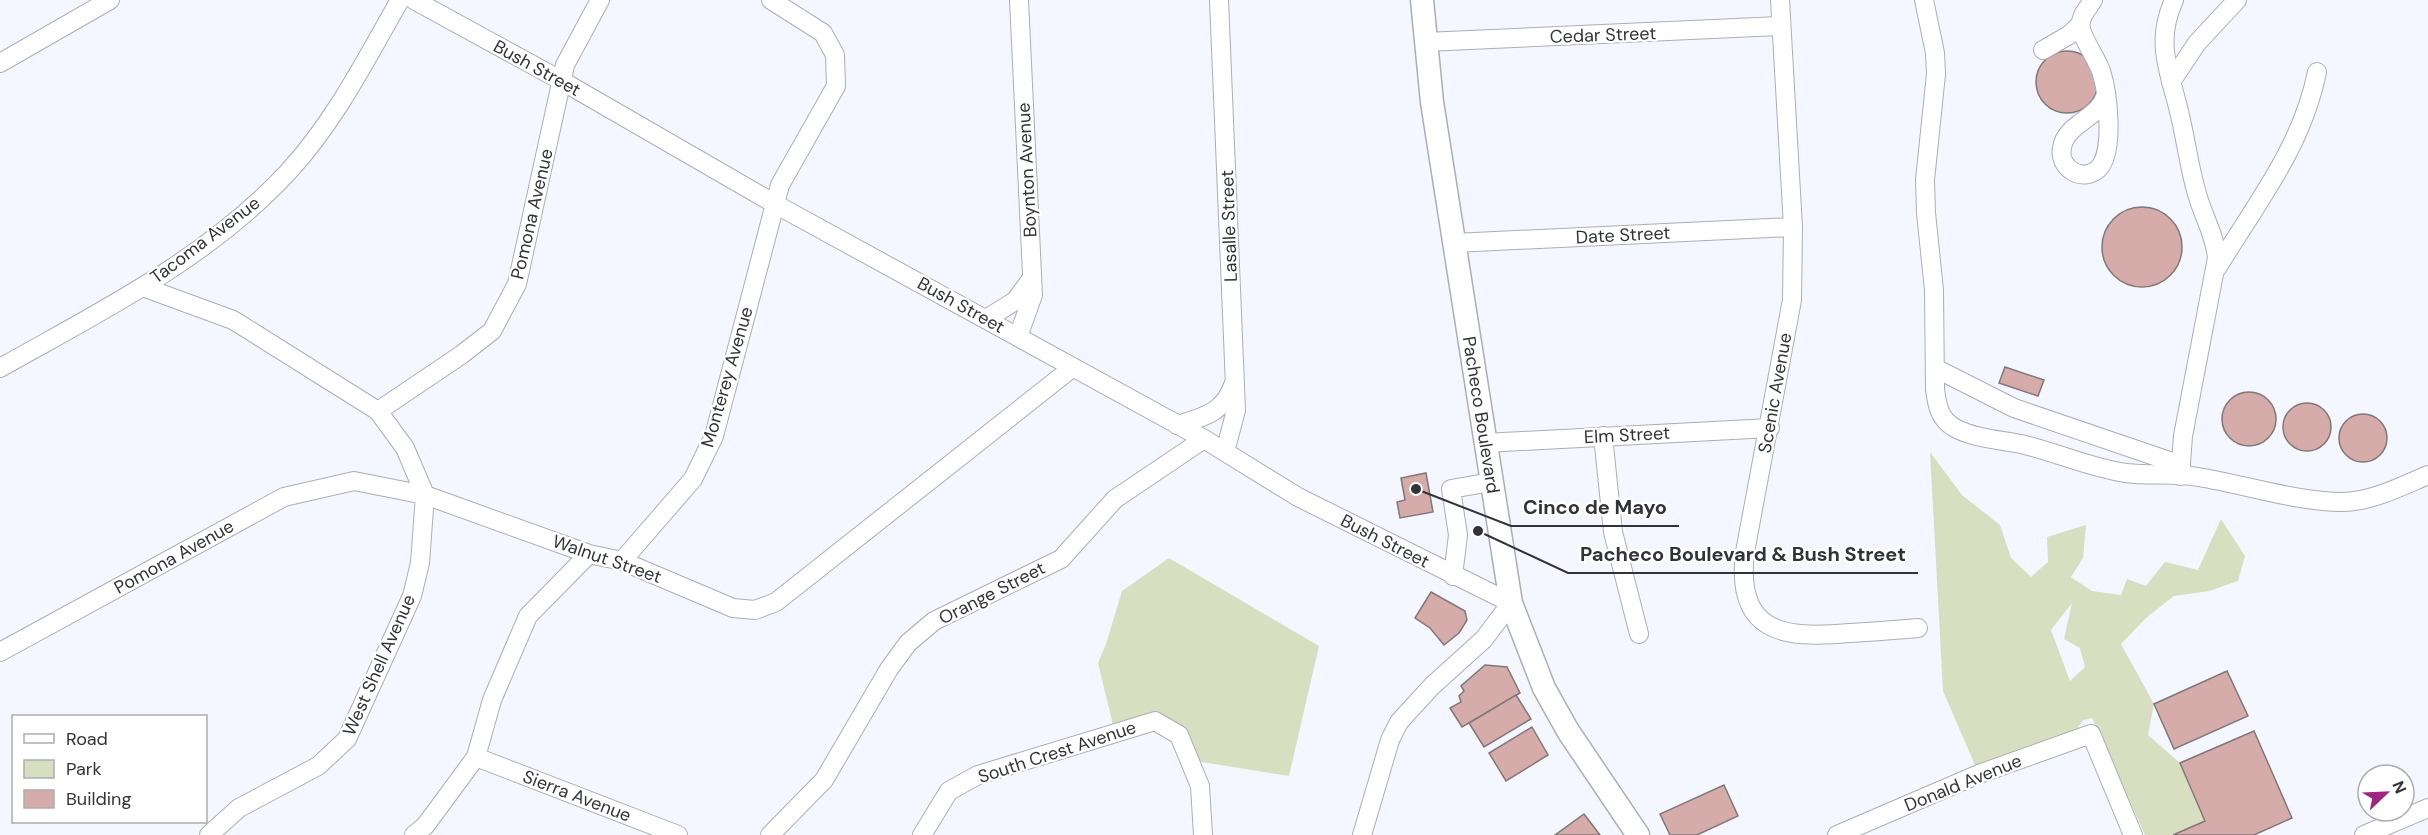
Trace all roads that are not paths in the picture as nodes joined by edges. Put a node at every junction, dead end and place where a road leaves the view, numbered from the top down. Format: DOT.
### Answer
graph roads {
  1 [pos="110,0"];
  2 [pos="400,0"];
  3 [pos="414,0"];
  4 [pos="600,0"];
  5 [pos="771,0"];
  6 [pos="1019,0"];
  7 [pos="1219,0"];
  8 [pos="1422,0"];
  9 [pos="1780,0"];
  10 [pos="1924,0"];
  11 [pos="2093,0"];
  12 [pos="2174,0"];
  13 [pos="2237,0"];
  14 [pos="2080,25"];
  15 [pos="1781,27"];
  16 [pos="1425,42"];
  17 [pos="2043,50"];
  18 [pos="0,63"];
  19 [pos="2317,72"];
  20 [pos="562,81"];
  21 [pos="2171,82"];
  22 [pos="2105,97"];
  23 [pos="775,204"];
  24 [pos="1792,227"];
  25 [pos="1454,243"];
  26 [pos="2216,269"];
  27 [pos="1032,278"];
  28 [pos="143,287"];
  29 [pos="986,319"];
  30 [pos="1018,337"];
  31 [pos="0,368"];
  32 [pos="1072,368"];
  33 [pos="1935,368"];
  34 [pos="1235,379"];
  35 [pos="378,411"];
  36 [pos="1177,425"];
  37 [pos="1770,428"];
  38 [pos="1603,436"];
  39 [pos="1204,439"];
  40 [pos="1485,443"];
  41 [pos="1225,452"];
  42 [pos="2181,471"];
  43 [pos="2428,475"];
  44 [pos="1491,482"];
  45 [pos="426,495"];
  46 [pos="589,554"];
  47 [pos="622,561"];
  48 [pos="1453,576"];
  49 [pos="1511,603"];
  50 [pos="1918,628"];
  51 [pos="1640,634"];
  52 [pos="0,652"];
  53 [pos="476,757"];
  54 [pos="2428,808"];
  55 [pos="209,835"];
  56 [pos="414,835"];
  57 [pos="678,835"];
  58 [pos="770,835"];
  59 [pos="922,835"];
  60 [pos="1203,835"];
  61 [pos="1362,835"];
  62 [pos="1638,835"];
  63 [pos="1837,835"];
  64 [pos="2133,835"];
  65 [pos="2364,835"];
  1 -- 18 [label="street"];
  2 -- 28 [label="street, Tacoma Avenue"];
  3 -- 20 [label="street, Bush Street"];
  4 -- 20 [label="street, Pomona Avenue"];
  5 -- 23 [label="street, Monterey Avenue"];
  6 -- 27 [label="street, Boynton Avenue"];
  7 -- 34 [label="street, Lasalle Street"];
  8 -- 16 [label="main road, Pacheco Boulevard"];
  9 -- 15 [label="street, Scenic Avenue"];
  10 -- 33 [label="street"];
  11 -- 14 [label="street"];
  12 -- 21 [label="street"];
  13 -- 21 [label="street"];
  14 -- 17 [label="street"];
  14 -- 22 [label="street"];
  15 -- 16 [label="street, Cedar Street"];
  15 -- 24 [label="street, Scenic Avenue"];
  16 -- 25 [label="main road, Pacheco Boulevard"];
  19 -- 26 [label="street"];
  20 -- 23 [label="street, Bush Street"];
  20 -- 35 [label="street, Pomona Avenue"];
  21 -- 26 [label="street"];
  23 -- 29 [label="street, Bush Street"];
  23 -- 47 [label="street, Monterey Avenue"];
  24 -- 25 [label="street, Date Street"];
  24 -- 37 [label="street, Scenic Avenue"];
  25 -- 40 [label="main road, Pacheco Boulevard"];
  26 -- 42 [label="street"];
  27 -- 29 [label="street"];
  27 -- 30 [label="street, Boynton Avenue"];
  28 -- 31 [label="street, Tacoma Avenue"];
  28 -- 35 [label="street"];
  29 -- 30 [label="street, Bush Street"];
  30 -- 32 [label="street, Bush Street"];
  32 -- 36 [label="street, Bush Street"];
  32 -- 47 [label="street, Walnut Street"];
  33 -- 42 [label="street"];
  33 -- 42 [label="street"];
  34 -- 36 [label="street"];
  34 -- 41 [label="street, Lasalle Street"];
  35 -- 45 [label="street"];
  36 -- 39 [label="street, Bush Street"];
  37 -- 38 [label="street, Elm Street"];
  37 -- 50 [label="street, Scenic Avenue"];
  38 -- 40 [label="street, Elm Street"];
  38 -- 51 [label="street"];
  39 -- 41 [label="street, Bush Street"];
  39 -- 58 [label="street, Orange Street"];
  40 -- 44 [label="main road, Pacheco Boulevard"];
  41 -- 48 [label="street, Bush Street"];
  42 -- 43 [label="street"];
  44 -- 48 [label="street"];
  44 -- 49 [label="main road, Pacheco Boulevard"];
  45 -- 46 [label="street, Walnut Street"];
  45 -- 52 [label="street, Pomona Avenue"];
  45 -- 55 [label="street, West Shell Avenue"];
  46 -- 47 [label="street, Walnut Street"];
  46 -- 53 [label="street"];
  48 -- 49 [label="street, Bush Street"];
  49 -- 61 [label="street"];
  49 -- 62 [label="main road, Pacheco Boulevard"];
  53 -- 56 [label="street"];
  53 -- 57 [label="street, Sierra Avenue"];
  54 -- 65 [label="street"];
  59 -- 60 [label="street, South Crest Avenue"];
  63 -- 64 [label="street, Donald Avenue"];
}
